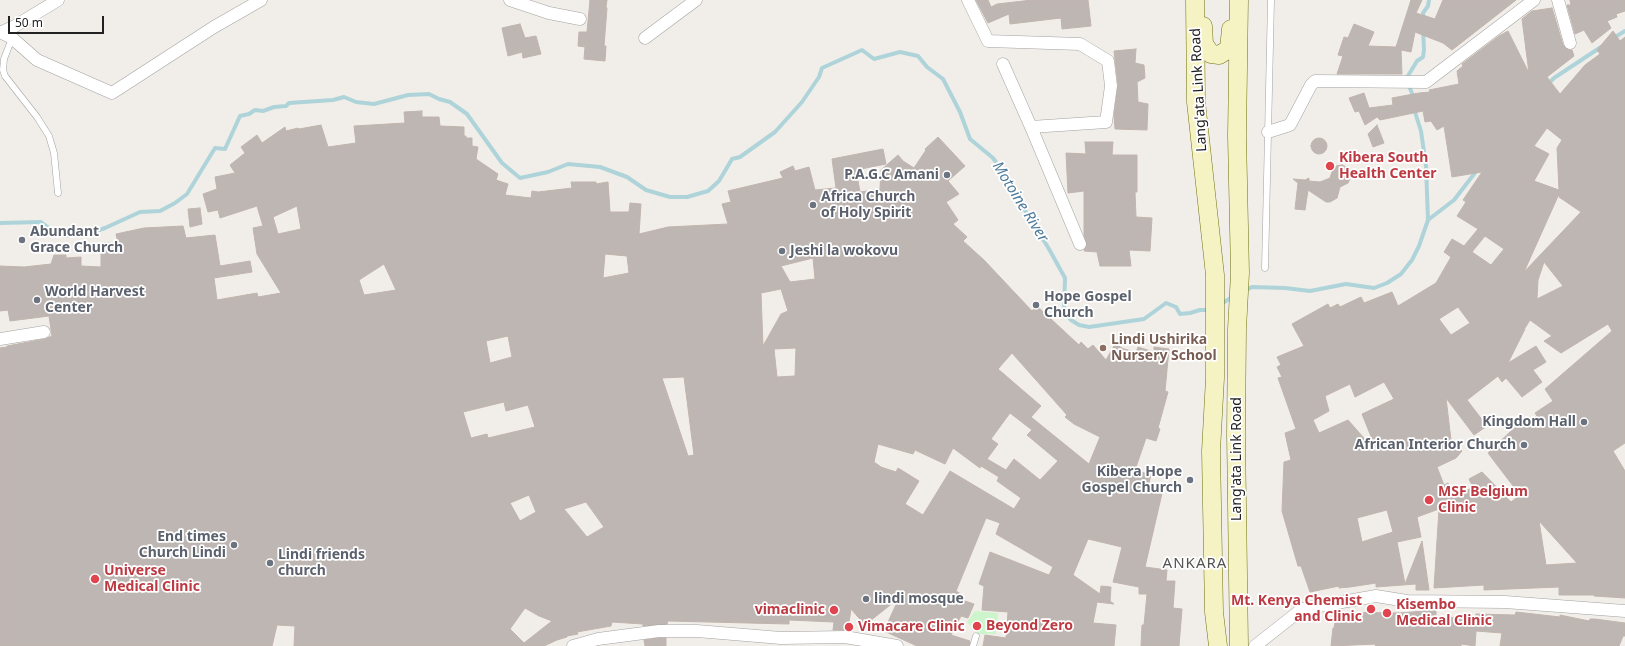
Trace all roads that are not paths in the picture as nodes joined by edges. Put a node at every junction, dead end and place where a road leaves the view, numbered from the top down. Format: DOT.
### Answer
graph roads {
  1 [pos="58,0"];
  2 [pos="261,0"];
  3 [pos="510,0"];
  4 [pos="696,0"];
  5 [pos="968,0"];
  6 [pos="1195,0"];
  7 [pos="1202,0"];
  8 [pos="1232,0"];
  9 [pos="1239,0"];
  10 [pos="1271,0"];
  11 [pos="1534,0"];
  12 [pos="1558,0"];
  13 [pos="580,19"];
  14 [pos="5,34"];
  15 [pos="645,38"];
  16 [pos="1570,43"];
  17 [pos="1004,64"];
  18 [pos="1031,127"];
  19 [pos="1268,132"];
  20 [pos="58,193"];
  21 [pos="1080,244"];
  22 [pos="1265,268"];
  23 [pos="44,332"];
  24 [pos="0,339"];
  25 [pos="1625,611"];
  26 [pos="976,636"];
  27 [pos="1259,643"];
  28 [pos="573,646"];
  29 [pos="897,646"];
  30 [pos="973,646"];
  31 [pos="1218,646"];
  32 [pos="1239,646"];
  1 -- 14 [label="street"];
  2 -- 14 [label="street"];
  3 -- 13 [label="street"];
  4 -- 15 [label="street"];
  5 -- 18 [label="street"];
  6 -- 31 [label="main road, Lang'ata Link Road"];
  7 -- 8 [label="main road"];
  9 -- 32 [label="main road, Lang'ata Link Road"];
  10 -- 19 [label="lane"];
  11 -- 19 [label="street"];
  12 -- 16 [label="street"];
  14 -- 20 [label="lane"];
  17 -- 18 [label="street"];
  18 -- 21 [label="street"];
  19 -- 22 [label="lane"];
  23 -- 24 [label="street"];
  25 -- 27 [label="street"];
  26 -- 30 [label="lane"];
  28 -- 29 [label="street"];
}
